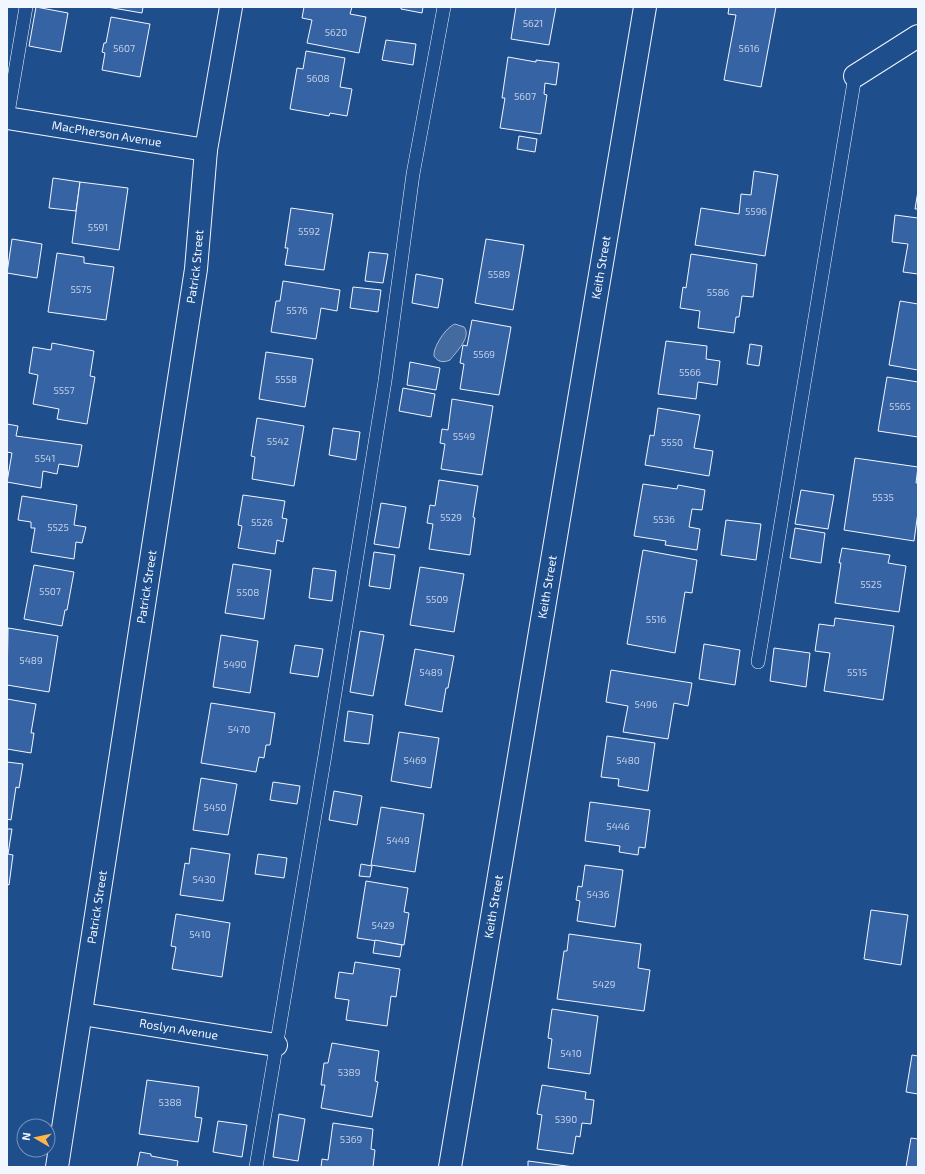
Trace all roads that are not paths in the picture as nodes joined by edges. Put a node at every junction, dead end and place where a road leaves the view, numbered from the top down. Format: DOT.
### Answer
graph roads {
  1 [pos="26,7"];
  2 [pos="231,7"];
  3 [pos="444,7"];
  4 [pos="645,7"];
  5 [pos="918,36"];
  6 [pos="855,76"];
  7 [pos="7,118"];
  8 [pos="206,150"];
  9 [pos="758,662"];
  10 [pos="82,1014"];
  11 [pos="276,1045"];
  12 [pos="57,1167"];
  13 [pos="256,1167"];
  14 [pos="450,1167"];
  1 -- 7 [label="lane"];
  2 -- 8 [label="street, Patrick Street"];
  3 -- 11 [label="lane"];
  4 -- 14 [label="street, Keith Street"];
  5 -- 6 [label="street"];
  6 -- 9 [label="lane"];
  7 -- 8 [label="street, MacPherson Avenue"];
  8 -- 10 [label="street, Patrick Street"];
  10 -- 11 [label="street, Roslyn Avenue"];
  10 -- 12 [label="street, Patrick Street"];
  11 -- 13 [label="lane"];
}
